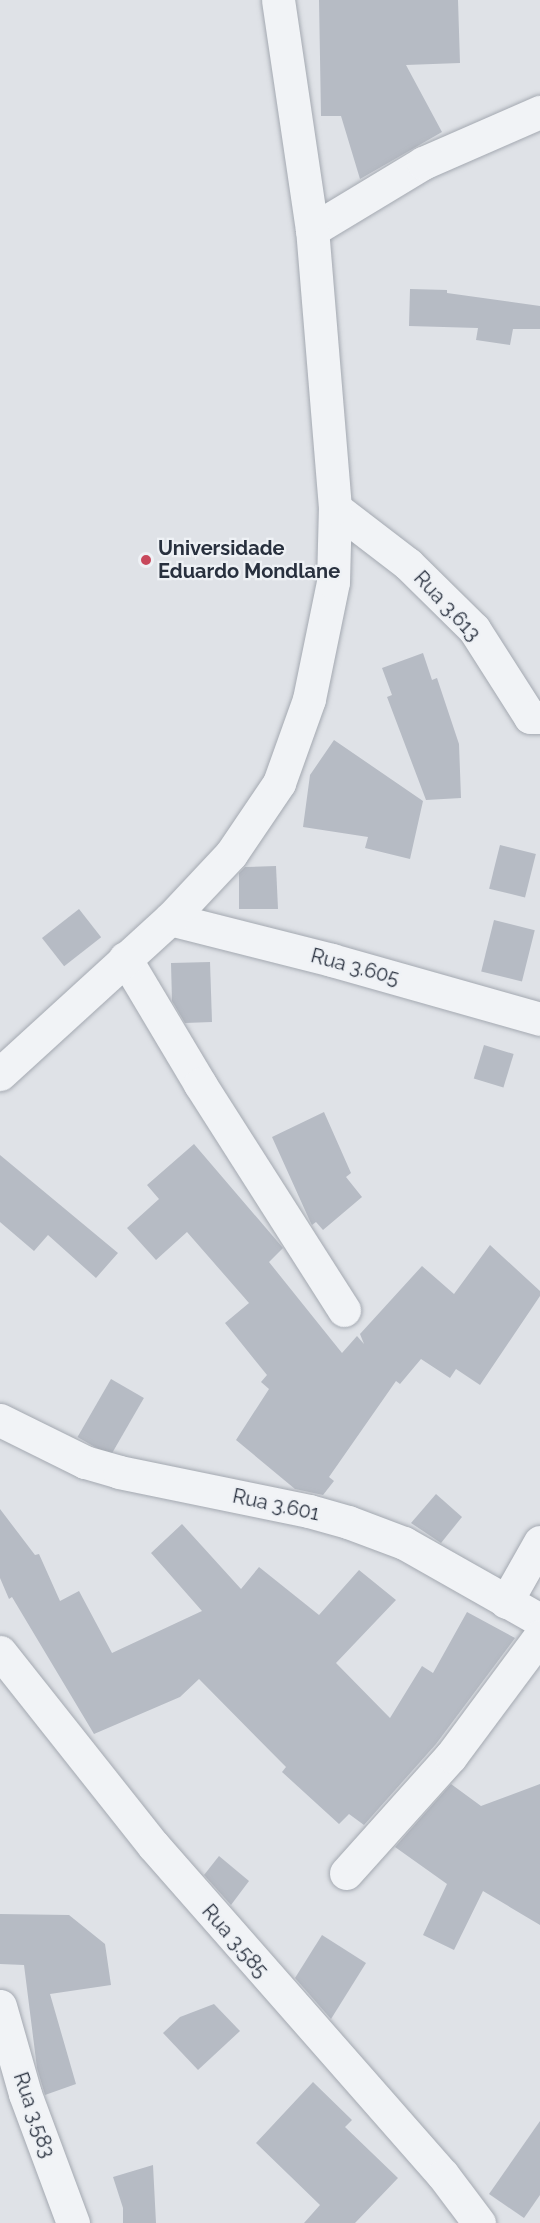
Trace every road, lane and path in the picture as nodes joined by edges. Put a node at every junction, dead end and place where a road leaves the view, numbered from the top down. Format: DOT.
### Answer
graph roads {
  1 [pos="278,0"];
  2 [pos="540,112"];
  3 [pos="312,230"];
  4 [pos="335,508"];
  5 [pos="537,722"];
  6 [pos="170,919"];
  7 [pos="125,958"];
  8 [pos="540,1019"];
  9 [pos="0,1074"];
  10 [pos="344,1310"];
  11 [pos="0,1420"];
  12 [pos="540,1542"];
  13 [pos="506,1602"];
  14 [pos="540,1620"];
  15 [pos="540,1636"];
  16 [pos="1,1656"];
  17 [pos="346,1873"];
  18 [pos="0,2006"];
  19 [pos="73,2223"];
  20 [pos="479,2223"];
  1 -- 3 [label="street"];
  2 -- 3 [label="street"];
  3 -- 4 [label="street"];
  4 -- 5 [label="street, Rua 3.613"];
  4 -- 6 [label="street"];
  6 -- 7 [label="street"];
  6 -- 8 [label="street, Rua 3.605"];
  7 -- 9 [label="street"];
  7 -- 10 [label="street"];
  11 -- 13 [label="street, Rua 3.601"];
  12 -- 13 [label="street"];
  13 -- 14 [label="street, Rua 3.601"];
  15 -- 17 [label="street"];
  16 -- 20 [label="street, Rua 3.585"];
  18 -- 19 [label="street, Rua 3.583"];
}
